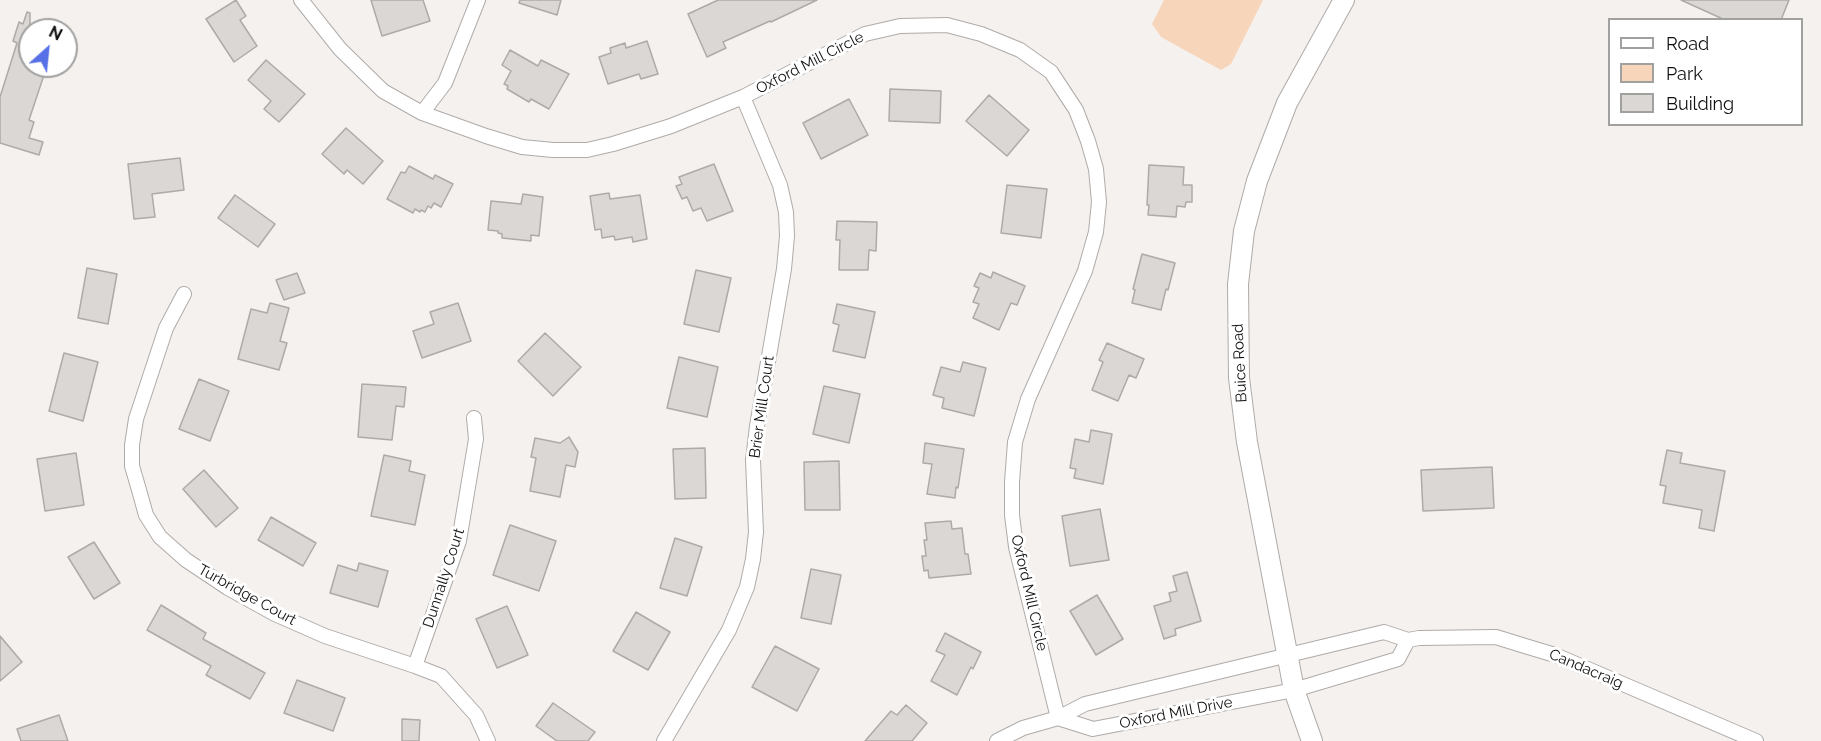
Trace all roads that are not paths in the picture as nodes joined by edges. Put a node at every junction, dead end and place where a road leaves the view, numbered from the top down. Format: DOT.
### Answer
graph roads {
  1 [pos="301,0"];
  2 [pos="478,0"];
  3 [pos="1344,0"];
  4 [pos="743,97"];
  5 [pos="422,113"];
  6 [pos="184,294"];
  7 [pos="474,418"];
  8 [pos="1408,639"];
  9 [pos="1287,656"];
  10 [pos="415,666"];
  11 [pos="1294,690"];
  12 [pos="1058,718"];
  13 [pos="488,741"];
  14 [pos="664,741"];
  15 [pos="997,741"];
  16 [pos="1312,741"];
  17 [pos="1756,741"];
  1 -- 5 [label="street, Oxford Mill Circle"];
  2 -- 5 [label="street"];
  3 -- 9 [label="street, Buice Road"];
  4 -- 5 [label="street, Oxford Mill Circle"];
  4 -- 12 [label="street, Oxford Mill Circle"];
  4 -- 14 [label="street, Brier Mill Court"];
  6 -- 10 [label="street, Turbridge Court"];
  7 -- 10 [label="street, Dunnally Court"];
  8 -- 9 [label="street, Candacraig"];
  8 -- 11 [label="street"];
  8 -- 17 [label="street, Candacraig"];
  9 -- 11 [label="street, Buice Road"];
  9 -- 12 [label="street, Oxford Mill Drive"];
  10 -- 13 [label="street, Turbridge Court"];
  11 -- 12 [label="street, Oxford Mill Drive"];
  11 -- 16 [label="street, Buice Road"];
  12 -- 15 [label="street, Oxford Mill Drive"];
}
